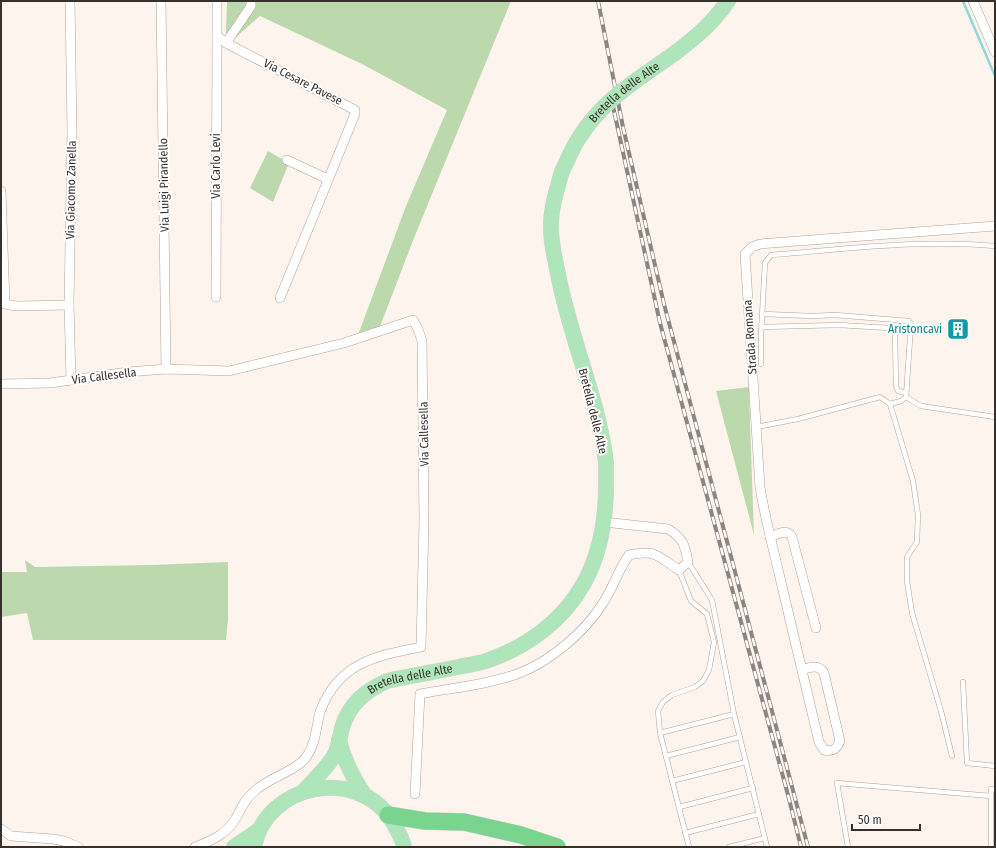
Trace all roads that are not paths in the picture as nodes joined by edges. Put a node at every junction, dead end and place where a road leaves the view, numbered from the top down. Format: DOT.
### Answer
graph roads {
  1 [pos="70,1"];
  2 [pos="161,1"];
  3 [pos="217,1"];
  4 [pos="251,1"];
  5 [pos="728,1"];
  6 [pos="973,1"];
  7 [pos="217,36"];
  8 [pos="226,43"];
  9 [pos="995,52"];
  10 [pos="287,160"];
  11 [pos="328,179"];
  12 [pos="1,191"];
  13 [pos="2,209"];
  14 [pos="995,226"];
  15 [pos="995,246"];
  16 [pos="216,297"];
  17 [pos="280,298"];
  18 [pos="69,305"];
  19 [pos="763,314"];
  20 [pos="762,327"];
  21 [pos="761,364"];
  22 [pos="166,369"];
  23 [pos="71,380"];
  24 [pos="1,384"];
  25 [pos="906,395"];
  26 [pos="890,404"];
  27 [pos="995,417"];
  28 [pos="756,426"];
  29 [pos="604,522"];
  30 [pos="770,536"];
  31 [pos="688,562"];
  32 [pos="679,570"];
  33 [pos="816,628"];
  34 [pos="802,670"];
  35 [pos="963,682"];
  36 [pos="734,714"];
  37 [pos="660,733"];
  38 [pos="740,738"];
  39 [pos="339,740"];
  40 [pos="666,756"];
  41 [pos="952,756"];
  42 [pos="746,762"];
  43 [pos="995,766"];
  44 [pos="672,781"];
  45 [pos="753,788"];
  46 [pos="995,790"];
  47 [pos="303,792"];
  48 [pos="415,794"];
  49 [pos="365,796"];
  50 [pos="991,796"];
  51 [pos="679,807"];
  52 [pos="759,814"];
  53 [pos="392,822"];
  54 [pos="1,829"];
  55 [pos="259,830"];
  56 [pos="685,833"];
  57 [pos="765,838"];
  58 [pos="78,847"];
  59 [pos="195,847"];
  60 [pos="234,847"];
  61 [pos="254,847"];
  62 [pos="404,847"];
  63 [pos="557,847"];
  64 [pos="689,847"];
  65 [pos="729,847"];
  66 [pos="767,847"];
  67 [pos="848,847"];
  68 [pos="991,847"];
  1 -- 18 [label="street, Via Giacomo Zanella"];
  2 -- 22 [label="street, Via Luigi Pirandello"];
  3 -- 7 [label="street, Via Carlo Levi"];
  4 -- 8 [label="street"];
  5 -- 29 [label="main road, Bretella delle Alte, bridge"];
  6 -- 9 [label="street"];
  7 -- 8 [label="street"];
  7 -- 16 [label="street, Via Carlo Levi"];
  8 -- 11 [label="street, Via Cesare Pavese"];
  10 -- 11 [label="street"];
  11 -- 17 [label="street, Via Cesare Pavese"];
  12 -- 13 [label="street"];
  13 -- 18 [label="street"];
  14 -- 28 [label="street, Strada Romana"];
  15 -- 19 [label="lane"];
  18 -- 23 [label="street, Via Giacomo Zanella"];
  19 -- 20 [label="lane"];
  19 -- 25 [label="lane"];
  20 -- 21 [label="lane"];
  20 -- 25 [label="lane"];
  22 -- 23 [label="street, Via Callesella"];
  22 -- 59 [label="street, Via Callesella"];
  23 -- 24 [label="street, Via Callesella"];
  25 -- 26 [label="lane"];
  25 -- 27 [label="lane"];
  26 -- 28 [label="lane"];
  26 -- 41 [label="lane"];
  28 -- 30 [label="street, Strada Romana"];
  29 -- 31 [label="street"];
  29 -- 39 [label="main road, Bretella delle Alte"];
  30 -- 33 [label="street"];
  30 -- 34 [label="street, Strada Romana"];
  31 -- 32 [label="street"];
  31 -- 36 [label="lane"];
  32 -- 37 [label="lane"];
  32 -- 48 [label="street"];
  34 -- 34 [label="street, Strada Romana"];
  35 -- 43 [label="lane"];
  36 -- 37 [label="lane"];
  36 -- 38 [label="lane"];
  37 -- 40 [label="lane"];
  38 -- 40 [label="lane"];
  38 -- 42 [label="lane"];
  39 -- 47 [label="main road, Bretella delle Alte"];
  39 -- 49 [label="main road"];
  40 -- 44 [label="lane"];
  42 -- 44 [label="lane"];
  42 -- 45 [label="lane"];
  44 -- 51 [label="lane"];
  45 -- 51 [label="lane"];
  45 -- 52 [label="lane"];
  46 -- 50 [label="lane"];
  47 -- 49 [label="main road"];
  47 -- 55 [label="main road"];
  49 -- 53 [label="main road"];
  50 -- 67 [label="lane"];
  50 -- 68 [label="lane"];
  51 -- 56 [label="lane"];
  52 -- 56 [label="lane"];
  52 -- 57 [label="lane"];
  53 -- 62 [label="main road"];
  53 -- 63 [label="highway"];
  54 -- 58 [label="street"];
  55 -- 60 [label="main road"];
  55 -- 61 [label="main road"];
  56 -- 64 [label="lane"];
  57 -- 65 [label="lane"];
  57 -- 66 [label="lane"];
}
